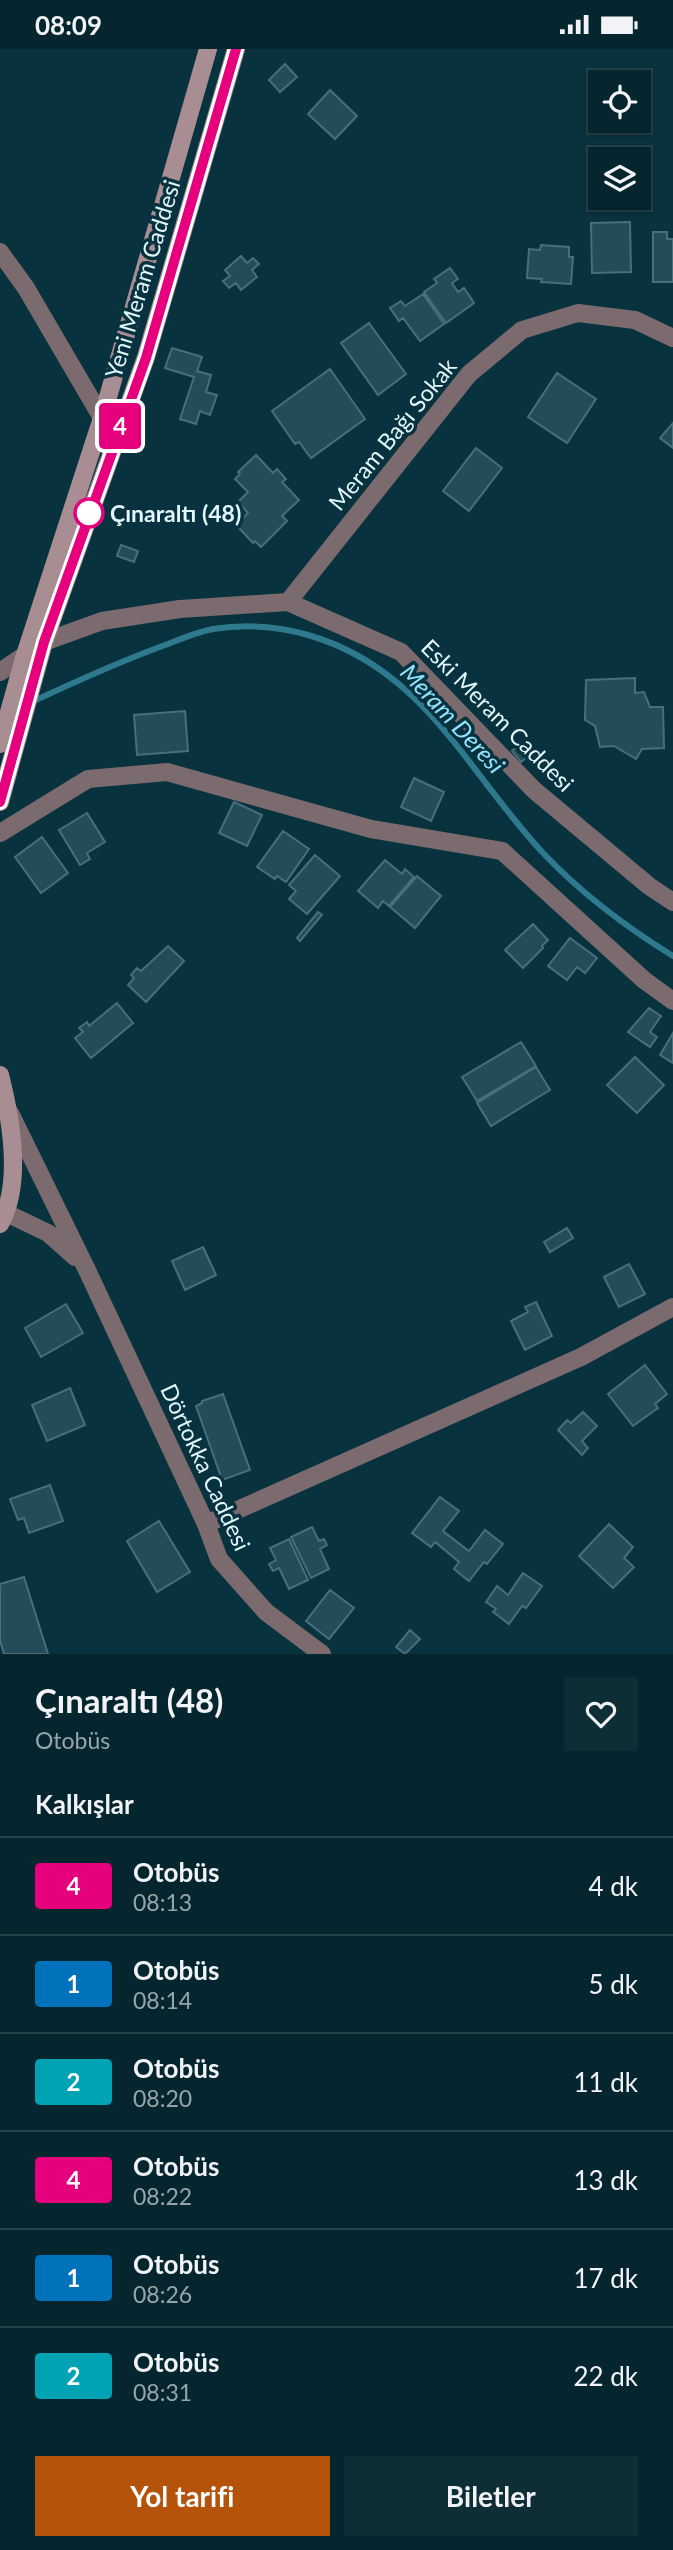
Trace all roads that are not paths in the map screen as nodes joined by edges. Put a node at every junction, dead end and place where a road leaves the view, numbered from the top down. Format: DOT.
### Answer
graph roads {
  1 [pos="208,49"];
  2 [pos="236,49"];
  3 [pos="0,252"];
  4 [pos="673,338"];
  5 [pos="102,418"];
  6 [pos="288,602"];
  7 [pos="44,642"];
  8 [pos="25,655"];
  9 [pos="0,672"];
  10 [pos="0,744"];
  11 [pos="0,801"];
  12 [pos="0,833"];
  13 [pos="673,902"];
  14 [pos="673,1001"];
  15 [pos="0,1075"];
  16 [pos="9,1111"];
  17 [pos="2,1215"];
  18 [pos="87,1270"];
  19 [pos="673,1307"];
  20 [pos="206,1524"];
  21 [pos="322,1654"];
  1 -- 5 [label="main road, Yeni Meram Caddesi"];
  2 -- 7 [label="main road, Yeni Meram Caddesi"];
  3 -- 5 [label="street"];
  4 -- 6 [label="street, Meram Bağı Sokak"];
  5 -- 8 [label="main road, Yeni Meram Caddesi"];
  6 -- 7 [label="street, Eski Meram Caddesi"];
  6 -- 13 [label="street, Eski Meram Caddesi"];
  7 -- 8 [label="street, Eski Meram Caddesi"];
  7 -- 11 [label="main road, Yeni Meram Caddesi"];
  8 -- 9 [label="street, Eski Meram Caddesi"];
  8 -- 10 [label="main road, Yeni Meram Caddesi"];
  12 -- 14 [label="street"];
  15 -- 16 [label="main road"];
  16 -- 17 [label="main road"];
  16 -- 18 [label="street, Dörtokka Caddesi"];
  17 -- 18 [label="street, Dörtokka Caddesi"];
  18 -- 20 [label="street, Dörtokka Caddesi"];
  19 -- 20 [label="street"];
  20 -- 21 [label="street, Dörtokka Caddesi"];
}
